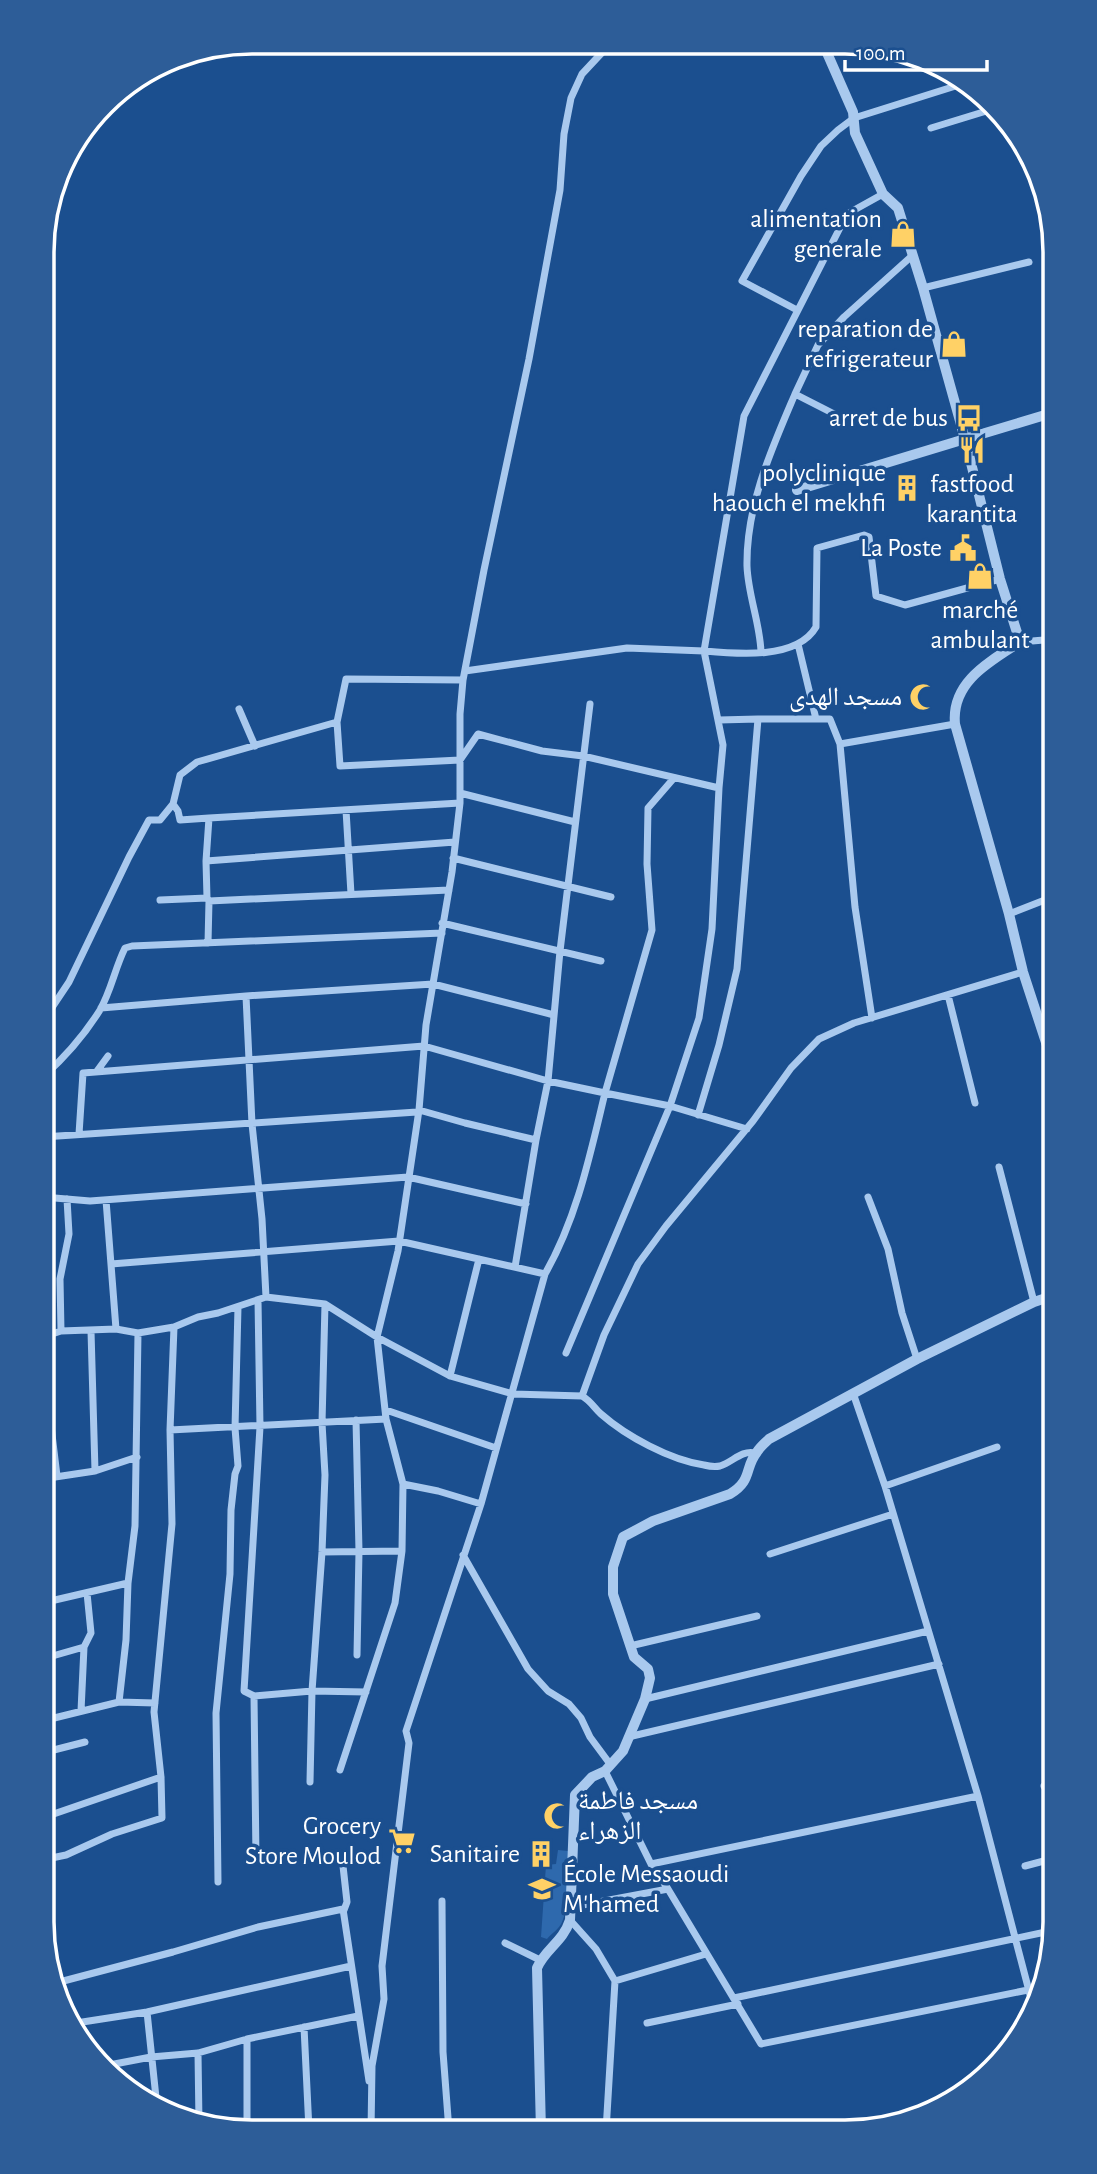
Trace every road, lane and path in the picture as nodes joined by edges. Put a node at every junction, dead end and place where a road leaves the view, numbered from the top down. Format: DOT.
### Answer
graph roads {
  1 [pos="601,54"];
  2 [pos="827,54"];
  3 [pos="953,87"];
  4 [pos="984,112"];
  5 [pos="854,118"];
  6 [pos="931,128"];
  7 [pos="883,194"];
  8 [pos="913,255"];
  9 [pos="1029,262"];
  10 [pos="923,288"];
  11 [pos="797,310"];
  12 [pos="795,394"];
  13 [pos="1043,416"];
  14 [pos="846,420"];
  15 [pos="965,439"];
  16 [pos="797,491"];
  17 [pos="1000,579"];
  18 [pos="1043,640"];
  19 [pos="1020,642"];
  20 [pos="798,644"];
  21 [pos="704,651"];
  22 [pos="761,652"];
  23 [pos="465,671"];
  24 [pos="463,680"];
  25 [pos="590,704"];
  26 [pos="239,709"];
  27 [pos="758,719"];
  28 [pos="816,719"];
  29 [pos="719,720"];
  30 [pos="337,722"];
  31 [pos="955,724"];
  32 [pos="840,744"];
  33 [pos="255,746"];
  34 [pos="583,756"];
  35 [pos="460,760"];
  36 [pos="674,778"];
  37 [pos="719,788"];
  38 [pos="460,793"];
  39 [pos="460,803"];
  40 [pos="173,804"];
  41 [pos="346,810"];
  42 [pos="209,818"];
  43 [pos="575,822"];
  44 [pos="455,842"];
  45 [pos="348,849"];
  46 [pos="453,858"];
  47 [pos="206,861"];
  48 [pos="568,886"];
  49 [pos="449,890"];
  50 [pos="351,894"];
  51 [pos="611,897"];
  52 [pos="160,900"];
  53 [pos="208,900"];
  54 [pos="1043,901"];
  55 [pos="1009,914"];
  56 [pos="442,923"];
  57 [pos="442,933"];
  58 [pos="208,943"];
  59 [pos="560,951"];
  60 [pos="601,961"];
  61 [pos="1023,972"];
  62 [pos="433,984"];
  63 [pos="948,995"];
  64 [pos="246,996"];
  65 [pos="55,1003"];
  66 [pos="101,1008"];
  67 [pos="554,1015"];
  68 [pos="872,1018"];
  69 [pos="1043,1032"];
  70 [pos="424,1046"];
  71 [pos="108,1056"];
  72 [pos="250,1059"];
  73 [pos="55,1067"];
  74 [pos="97,1071"];
  75 [pos="548,1081"];
  76 [pos="605,1093"];
  77 [pos="975,1103"];
  78 [pos="670,1106"];
  79 [pos="418,1111"];
  80 [pos="698,1115"];
  81 [pos="253,1124"];
  82 [pos="747,1129"];
  83 [pos="79,1133"];
  84 [pos="54,1135"];
  85 [pos="536,1140"];
  86 [pos="999,1167"];
  87 [pos="408,1177"];
  88 [pos="258,1188"];
  89 [pos="867,1197"];
  90 [pos="54,1198"];
  91 [pos="66,1199"];
  92 [pos="106,1200"];
  93 [pos="526,1204"];
  94 [pos="399,1241"];
  95 [pos="265,1252"];
  96 [pos="479,1259"];
  97 [pos="111,1264"];
  98 [pos="515,1267"];
  99 [pos="545,1274"];
  100 [pos="262,1299"];
  101 [pos="1042,1300"];
  102 [pos="1034,1303"];
  103 [pos="325,1304"];
  104 [pos="238,1307"];
  105 [pos="174,1326"];
  106 [pos="116,1329"];
  107 [pos="61,1331"];
  108 [pos="91,1331"];
  109 [pos="54,1333"];
  110 [pos="138,1333"];
  111 [pos="377,1337"];
  112 [pos="566,1353"];
  113 [pos="917,1359"];
  114 [pos="450,1376"];
  115 [pos="853,1393"];
  116 [pos="513,1394"];
  117 [pos="582,1396"];
  118 [pos="386,1414"];
  119 [pos="356,1420"];
  120 [pos="322,1423"];
  121 [pos="260,1427"];
  122 [pos="235,1428"];
  123 [pos="170,1430"];
  124 [pos="997,1447"];
  125 [pos="496,1448"];
  126 [pos="54,1449"];
  127 [pos="755,1453"];
  128 [pos="137,1457"];
  129 [pos="95,1471"];
  130 [pos="57,1476"];
  131 [pos="403,1484"];
  132 [pos="885,1486"];
  133 [pos="481,1504"];
  134 [pos="894,1514"];
  135 [pos="359,1551"];
  136 [pos="402,1551"];
  137 [pos="322,1552"];
  138 [pos="770,1554"];
  139 [pos="463,1555"];
  140 [pos="128,1583"];
  141 [pos="87,1593"];
  142 [pos="54,1600"];
  143 [pos="757,1616"];
  144 [pos="928,1631"];
  145 [pos="630,1646"];
  146 [pos="84,1647"];
  147 [pos="54,1655"];
  148 [pos="357,1655"];
  149 [pos="939,1664"];
  150 [pos="312,1691"];
  151 [pos="366,1692"];
  152 [pos="254,1696"];
  153 [pos="645,1699"];
  154 [pos="119,1702"];
  155 [pos="155,1703"];
  156 [pos="81,1711"];
  157 [pos="54,1718"];
  158 [pos="628,1737"];
  159 [pos="85,1742"];
  160 [pos="54,1750"];
  161 [pos="608,1768"];
  162 [pos="341,1770"];
  163 [pos="161,1777"];
  164 [pos="310,1782"];
  165 [pos="978,1796"];
  166 [pos="54,1814"];
  167 [pos="54,1857"];
  168 [pos="256,1859"];
  169 [pos="1042,1861"];
  170 [pos="650,1864"];
  171 [pos="343,1866"];
  172 [pos="1025,1866"];
  173 [pos="218,1882"];
  174 [pos="668,1889"];
  175 [pos="442,1901"];
  176 [pos="572,1907"];
  177 [pos="344,1910"];
  178 [pos="570,1920"];
  179 [pos="1042,1933"];
  180 [pos="1016,1939"];
  181 [pos="505,1943"];
  182 [pos="706,1954"];
  183 [pos="540,1960"];
  184 [pos="351,1966"];
  185 [pos="64,1981"];
  186 [pos="615,1981"];
  187 [pos="1028,1990"];
  188 [pos="1029,1993"];
  189 [pos="736,2001"];
  190 [pos="147,2012"];
  191 [pos="358,2016"];
  192 [pos="82,2022"];
  193 [pos="647,2023"];
  194 [pos="303,2027"];
  195 [pos="247,2039"];
  196 [pos="198,2053"];
  197 [pos="151,2057"];
  198 [pos="115,2064"];
  199 [pos="155,2094"];
  200 [pos="371,2095"];
  201 [pos="199,2112"];
  202 [pos="247,2120"];
  203 [pos="308,2120"];
  204 [pos="371,2120"];
  205 [pos="448,2120"];
  206 [pos="541,2120"];
  207 [pos="607,2120"];
  1 -- 23 [label="street"];
  2 -- 5 [label="street"];
  3 -- 5 [label="street"];
  4 -- 6 [label="street"];
  5 -- 7 [label="street"];
  5 -- 11 [label="street"];
  7 -- 8 [label="street"];
  7 -- 11 [label="street"];
  8 -- 10 [label="street"];
  8 -- 12 [label="street"];
  9 -- 10 [label="street"];
  10 -- 15 [label="street"];
  11 -- 21 [label="street"];
  12 -- 14 [label="street"];
  12 -- 22 [label="street"];
  13 -- 15 [label="street"];
  15 -- 16 [label="street"];
  15 -- 17 [label="street"];
  17 -- 19 [label="street"];
  17 -- 20 [label="street"];
  18 -- 19 [label="street"];
  19 -- 31 [label="street"];
  20 -- 22 [label="street"];
  20 -- 28 [label="street"];
  21 -- 22 [label="street"];
  21 -- 23 [label="street"];
  21 -- 29 [label="street"];
  23 -- 24 [label="street"];
  24 -- 30 [label="street"];
  24 -- 35 [label="street"];
  25 -- 34 [label="street"];
  26 -- 33 [label="street"];
  27 -- 28 [label="street"];
  27 -- 29 [label="street"];
  27 -- 80 [label="street"];
  28 -- 32 [label="street"];
  29 -- 37 [label="street"];
  30 -- 33 [label="street"];
  30 -- 35 [label="street"];
  31 -- 32 [label="street"];
  31 -- 55 [label="street"];
  32 -- 68 [label="street"];
  33 -- 40 [label="street"];
  34 -- 35 [label="street"];
  34 -- 36 [label="street"];
  34 -- 43 [label="street"];
  35 -- 38 [label="street"];
  36 -- 37 [label="street"];
  36 -- 76 [label="street"];
  37 -- 78 [label="street"];
  38 -- 39 [label="street"];
  38 -- 43 [label="street"];
  39 -- 41 [label="street"];
  39 -- 44 [label="street"];
  40 -- 42 [label="street"];
  40 -- 65 [label="street"];
  41 -- 42 [label="street"];
  41 -- 45 [label="street"];
  42 -- 47 [label="street"];
  43 -- 48 [label="street"];
  44 -- 45 [label="street"];
  44 -- 46 [label="street"];
  45 -- 47 [label="street"];
  45 -- 50 [label="street"];
  46 -- 48 [label="street"];
  46 -- 49 [label="street"];
  47 -- 53 [label="street"];
  48 -- 51 [label="street"];
  48 -- 59 [label="street"];
  49 -- 50 [label="street"];
  49 -- 56 [label="street"];
  50 -- 53 [label="street"];
  52 -- 53 [label="street"];
  53 -- 58 [label="street"];
  54 -- 55 [label="street"];
  55 -- 61 [label="street"];
  56 -- 57 [label="street"];
  56 -- 59 [label="street"];
  57 -- 58 [label="street"];
  57 -- 62 [label="street"];
  58 -- 66 [label="street"];
  59 -- 60 [label="street"];
  59 -- 67 [label="street"];
  61 -- 63 [label="street"];
  61 -- 69 [label="street"];
  62 -- 64 [label="street"];
  62 -- 67 [label="street"];
  62 -- 70 [label="street"];
  63 -- 68 [label="street"];
  63 -- 77 [label="street"];
  64 -- 66 [label="street"];
  64 -- 72 [label="street"];
  66 -- 73 [label="street"];
  67 -- 75 [label="street"];
  68 -- 82 [label="street"];
  70 -- 72 [label="street"];
  70 -- 75 [label="street"];
  70 -- 79 [label="street"];
  71 -- 74 [label="street"];
  72 -- 74 [label="street"];
  72 -- 81 [label="street"];
  74 -- 83 [label="street"];
  75 -- 76 [label="street"];
  75 -- 85 [label="street"];
  76 -- 78 [label="street"];
  76 -- 99 [label="street"];
  78 -- 80 [label="street"];
  78 -- 112 [label="street"];
  79 -- 81 [label="street"];
  79 -- 85 [label="street"];
  79 -- 87 [label="street"];
  80 -- 82 [label="street"];
  81 -- 83 [label="street"];
  81 -- 88 [label="street"];
  82 -- 117 [label="street"];
  83 -- 84 [label="street"];
  85 -- 93 [label="street"];
  86 -- 102 [label="street"];
  87 -- 88 [label="street"];
  87 -- 93 [label="street"];
  87 -- 94 [label="street"];
  88 -- 92 [label="street"];
  88 -- 95 [label="street"];
  89 -- 113 [label="street"];
  90 -- 91 [label="street"];
  91 -- 92 [label="street"];
  91 -- 107 [label="street"];
  92 -- 97 [label="street"];
  93 -- 98 [label="street"];
  94 -- 95 [label="street"];
  94 -- 96 [label="street"];
  94 -- 111 [label="street"];
  95 -- 97 [label="street"];
  95 -- 100 [label="street"];
  96 -- 98 [label="street"];
  96 -- 114 [label="street"];
  97 -- 106 [label="street"];
  98 -- 99 [label="street"];
  99 -- 116 [label="street"];
  100 -- 103 [label="street"];
  100 -- 104 [label="street"];
  100 -- 121 [label="street"];
  101 -- 102 [label="street"];
  102 -- 113 [label="street"];
  103 -- 111 [label="street"];
  103 -- 120 [label="street"];
  104 -- 105 [label="street"];
  104 -- 122 [label="street"];
  105 -- 110 [label="street"];
  105 -- 123 [label="street"];
  106 -- 108 [label="street"];
  106 -- 110 [label="street"];
  107 -- 108 [label="street"];
  107 -- 109 [label="street"];
  108 -- 129 [label="street"];
  110 -- 128 [label="street"];
  111 -- 114 [label="street"];
  111 -- 118 [label="street"];
  113 -- 115 [label="street"];
  114 -- 116 [label="street"];
  115 -- 127 [label="street"];
  115 -- 132 [label="street"];
  116 -- 117 [label="street"];
  116 -- 125 [label="street"];
  117 -- 127 [label="street"];
  118 -- 119 [label="street"];
  118 -- 125 [label="street"];
  118 -- 131 [label="street"];
  119 -- 120 [label="street"];
  119 -- 135 [label="street"];
  120 -- 121 [label="street"];
  120 -- 137 [label="street"];
  121 -- 122 [label="street"];
  121 -- 152 [label="street"];
  122 -- 123 [label="street"];
  122 -- 173 [label="street"];
  123 -- 155 [label="street"];
  124 -- 132 [label="street"];
  125 -- 133 [label="street"];
  126 -- 130 [label="street"];
  127 -- 145 [label="street"];
  128 -- 129 [label="street"];
  128 -- 140 [label="street"];
  129 -- 130 [label="street"];
  131 -- 133 [label="street"];
  131 -- 136 [label="street"];
  132 -- 134 [label="street"];
  133 -- 139 [label="street"];
  134 -- 138 [label="street"];
  134 -- 144 [label="street"];
  135 -- 136 [label="street"];
  135 -- 137 [label="street"];
  135 -- 148 [label="street"];
  136 -- 151 [label="street"];
  137 -- 150 [label="street"];
  139 -- 161 [label="street"];
  139 -- 200 [label="street"];
  140 -- 141 [label="street"];
  140 -- 154 [label="street"];
  141 -- 142 [label="street"];
  141 -- 146 [label="street"];
  143 -- 145 [label="street"];
  144 -- 149 [label="street"];
  144 -- 153 [label="street"];
  145 -- 153 [label="street"];
  146 -- 147 [label="street"];
  146 -- 156 [label="street"];
  149 -- 158 [label="street"];
  149 -- 165 [label="street"];
  150 -- 151 [label="street"];
  150 -- 152 [label="street"];
  150 -- 164 [label="street"];
  151 -- 162 [label="street"];
  152 -- 168 [label="street"];
  153 -- 158 [label="street"];
  154 -- 155 [label="street"];
  154 -- 156 [label="street"];
  155 -- 163 [label="street"];
  156 -- 157 [label="street"];
  158 -- 161 [label="street"];
  159 -- 160 [label="street"];
  161 -- 170 [label="street"];
  161 -- 176 [label="street"];
  163 -- 166 [label="street"];
  163 -- 167 [label="street"];
  165 -- 170 [label="street"];
  165 -- 180 [label="street"];
  169 -- 172 [label="street"];
  170 -- 174 [label="street"];
  171 -- 177 [label="street"];
  174 -- 176 [label="street"];
  174 -- 182 [label="street"];
  175 -- 205 [label="street"];
  176 -- 178 [label="street"];
  177 -- 184 [label="street"];
  177 -- 185 [label="street"];
  178 -- 183 [label="street"];
  178 -- 186 [label="street"];
  179 -- 180 [label="street"];
  180 -- 187 [label="street"];
  180 -- 189 [label="street"];
  181 -- 183 [label="street"];
  182 -- 186 [label="street"];
  182 -- 189 [label="street"];
  183 -- 206 [label="street"];
  184 -- 190 [label="street"];
  184 -- 191 [label="street"];
  186 -- 207 [label="street"];
  187 -- 188 [label="street"];
  187 -- 189 [label="street"];
  189 -- 193 [label="street"];
  190 -- 192 [label="street"];
  190 -- 197 [label="street"];
  191 -- 194 [label="street"];
  191 -- 200 [label="street"];
  194 -- 195 [label="street"];
  194 -- 203 [label="street"];
  195 -- 196 [label="street"];
  195 -- 202 [label="street"];
  196 -- 197 [label="street"];
  196 -- 201 [label="street"];
  197 -- 198 [label="street"];
  197 -- 199 [label="street"];
  200 -- 204 [label="street"];
}
